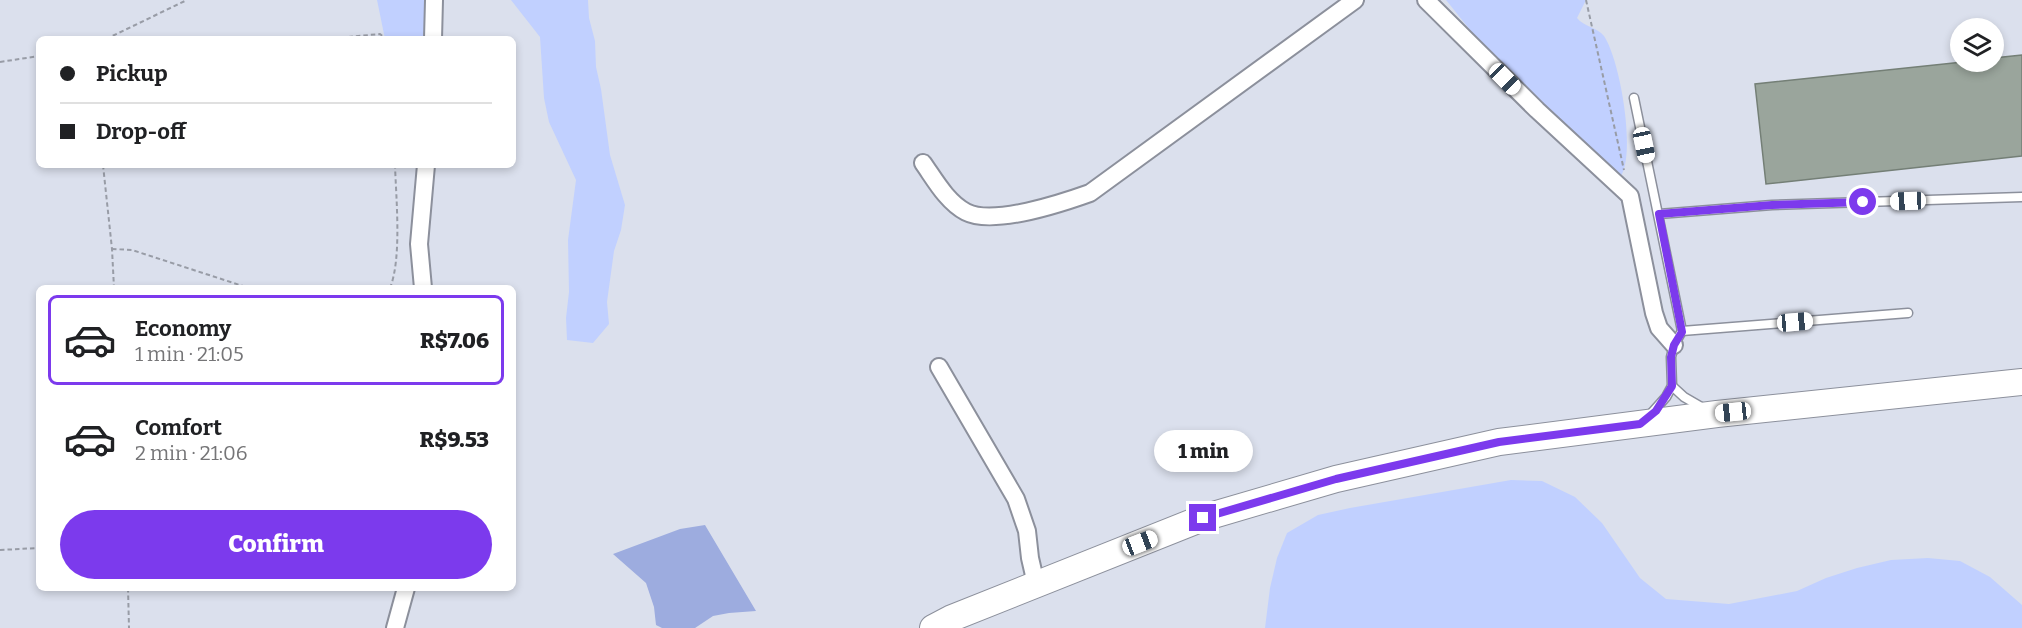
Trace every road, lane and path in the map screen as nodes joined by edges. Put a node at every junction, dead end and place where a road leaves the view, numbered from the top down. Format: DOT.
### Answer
graph roads {
  1 [pos="187,0"];
  2 [pos="434,0"];
  3 [pos="1355,0"];
  4 [pos="1426,0"];
  5 [pos="1586,0"];
  6 [pos="112,36"];
  7 [pos="358,36"];
  8 [pos="382,36"];
  9 [pos="433,36"];
  10 [pos="36,56"];
  11 [pos="0,62"];
  12 [pos="1634,98"];
  13 [pos="923,163"];
  14 [pos="103,168"];
  15 [pos="394,168"];
  16 [pos="426,168"];
  17 [pos="1630,196"];
  18 [pos="2022,197"];
  19 [pos="1659,214"];
  20 [pos="112,249"];
  21 [pos="114,285"];
  22 [pos="240,285"];
  23 [pos="391,285"];
  24 [pos="423,285"];
  25 [pos="1908,313"];
  26 [pos="1678,338"];
  27 [pos="939,367"];
  28 [pos="2022,382"];
  29 [pos="1672,386"];
  30 [pos="1717,414"];
  31 [pos="1640,424"];
  32 [pos="36,548"];
  33 [pos="0,550"];
  34 [pos="1029,587"];
  35 [pos="128,591"];
  36 [pos="405,591"];
  37 [pos="129,628"];
  38 [pos="396,628"];
  39 [pos="933,628"];
  40 [pos="953,628"];
  1 -- 6 [label="path"];
  2 -- 9 [label="street"];
  3 -- 13 [label="street"];
  4 -- 17 [label="street"];
  5 -- 17 [label="path"];
  7 -- 8 [label="path"];
  10 -- 11 [label="path"];
  12 -- 19 [label="lane"];
  14 -- 20 [label="path"];
  15 -- 23 [label="path"];
  16 -- 24 [label="street"];
  17 -- 26 [label="street"];
  18 -- 19 [label="lane"];
  19 -- 26 [label="lane"];
  20 -- 21 [label="path"];
  20 -- 22 [label="path"];
  25 -- 26 [label="lane"];
  26 -- 29 [label="lane"];
  27 -- 34 [label="street"];
  28 -- 30 [label="main road"];
  29 -- 30 [label="lane"];
  29 -- 31 [label="lane"];
  30 -- 31 [label="main road"];
  31 -- 34 [label="main road"];
  32 -- 33 [label="path"];
  34 -- 39 [label="main road"];
  34 -- 40 [label="main road"];
  35 -- 37 [label="path"];
  36 -- 38 [label="street"];
}
